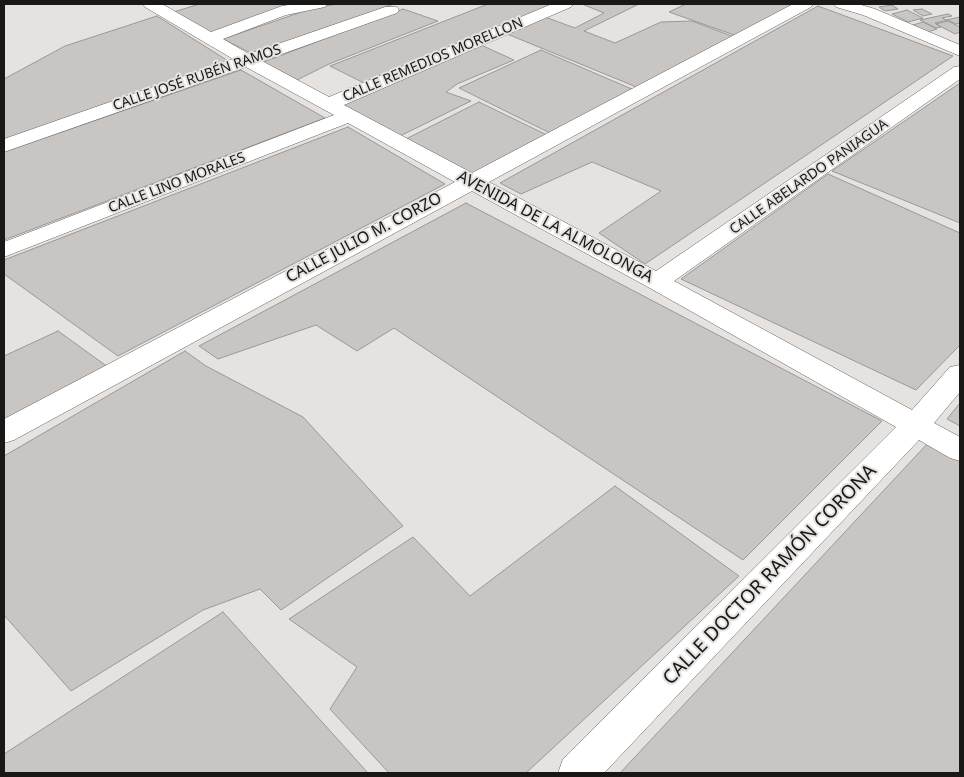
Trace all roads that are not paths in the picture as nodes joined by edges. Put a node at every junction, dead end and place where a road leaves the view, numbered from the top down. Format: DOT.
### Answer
graph roads {
  1 [pos="318,4"];
  2 [pos="565,4"];
  3 [pos="805,4"];
  4 [pos="842,4"];
  5 [pos="163,6"];
  6 [pos="863,8"];
  7 [pos="391,10"];
  8 [pos="211,38"];
  9 [pos="960,51"];
  10 [pos="247,60"];
  11 [pos="960,71"];
  12 [pos="329,104"];
  13 [pos="350,115"];
  14 [pos="4,146"];
  15 [pos="470,182"];
  16 [pos="4,250"];
  17 [pos="657,282"];
  18 [pos="960,374"];
  19 [pos="915,426"];
  20 [pos="4,432"];
  21 [pos="960,450"];
  22 [pos="577,773"];
  1 -- 8 [label="street"];
  2 -- 12 [label="street, CALLE REMEDIOS MORELLON"];
  3 -- 15 [label="street, CALLE JULIO M. CORZO"];
  4 -- 6 [label="street"];
  5 -- 8 [label="street, AVENIDA DE LA ALMOLONGA"];
  6 -- 9 [label="street"];
  7 -- 10 [label="street, CALLE JOSÉ RUBÉN RAMOS"];
  8 -- 10 [label="street, AVENIDA DE LA ALMOLONGA"];
  10 -- 12 [label="street, AVENIDA DE LA ALMOLONGA"];
  10 -- 14 [label="street, CALLE JOSÉ RUBÉN RAMOS"];
  11 -- 17 [label="street, CALLE ABELARDO PANIAGUA"];
  12 -- 13 [label="street, AVENIDA DE LA ALMOLONGA"];
  13 -- 15 [label="street, AVENIDA DE LA ALMOLONGA"];
  13 -- 16 [label="street, CALLE LINO MORALES"];
  15 -- 17 [label="street, AVENIDA DE LA ALMOLONGA"];
  15 -- 20 [label="street, CALLE JULIO M. CORZO"];
  17 -- 19 [label="street, AVENIDA DE LA ALMOLONGA"];
  18 -- 19 [label="street, CALLE DOCTOR RAMÓN CORONA"];
  19 -- 21 [label="street, AVENIDA DE LA ALMOLONGA"];
  19 -- 22 [label="street, CALLE DOCTOR RAMÓN CORONA"];
}
